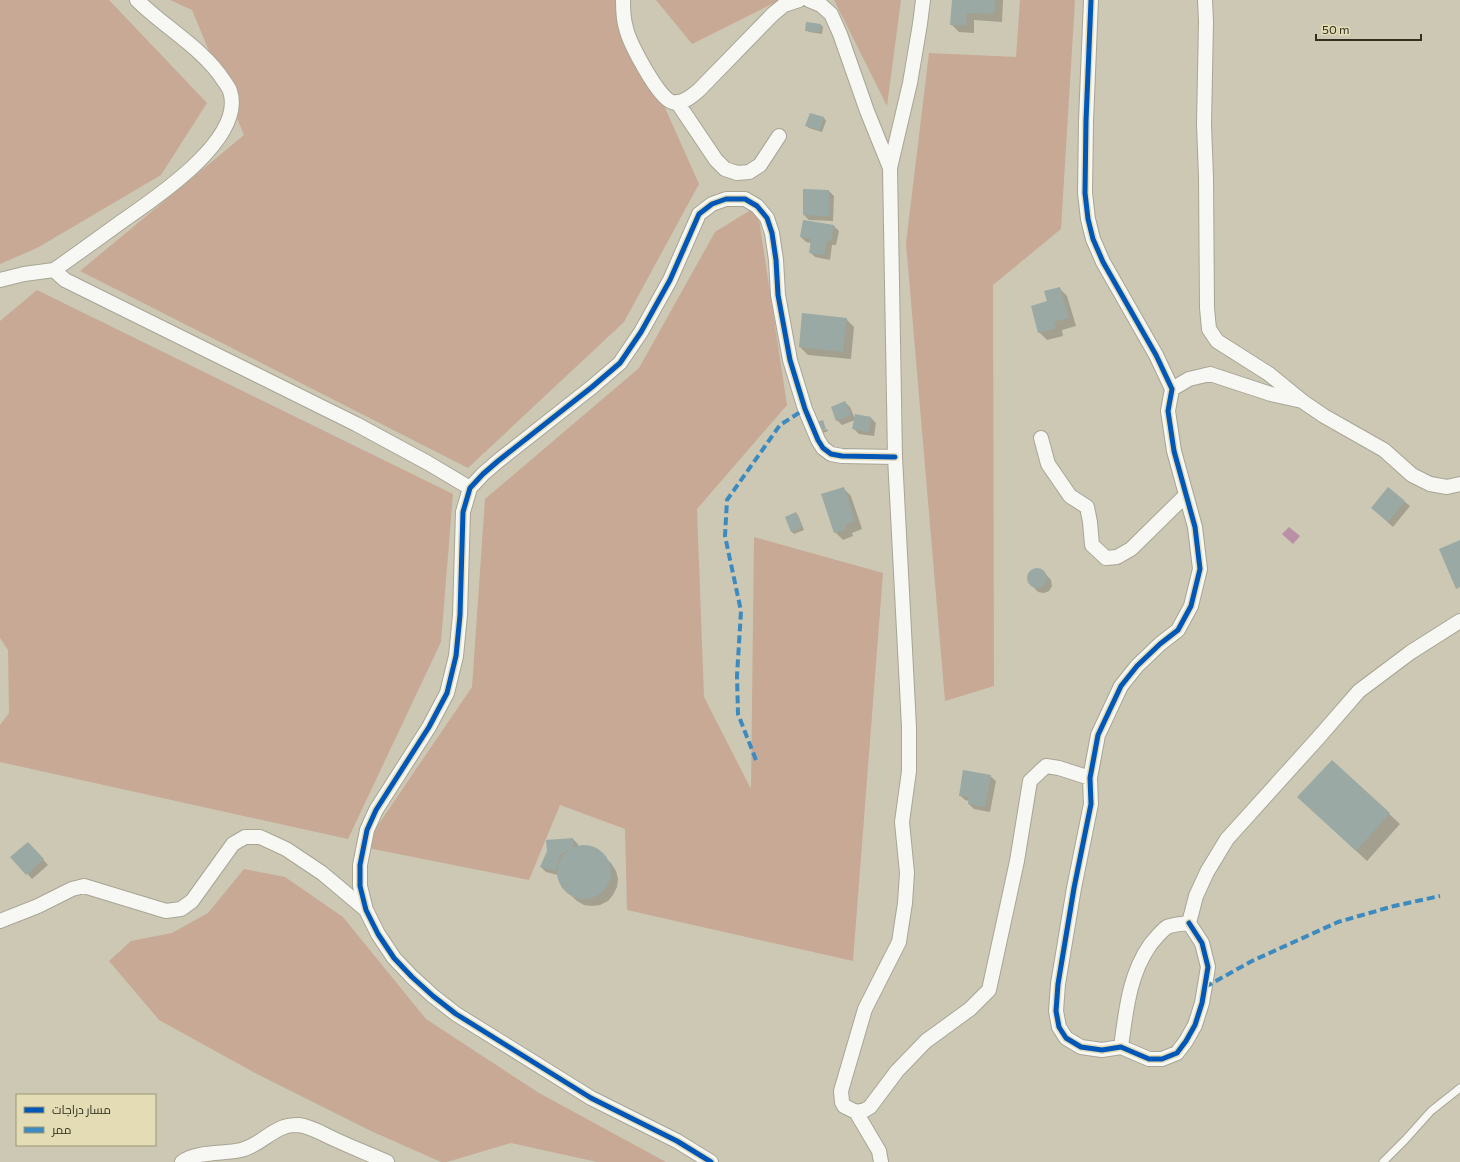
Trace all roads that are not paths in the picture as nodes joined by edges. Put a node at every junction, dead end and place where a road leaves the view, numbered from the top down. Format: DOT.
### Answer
graph roads {
  1 [pos="138,0"];
  2 [pos="623,0"];
  3 [pos="799,0"];
  4 [pos="809,0"];
  5 [pos="923,0"];
  6 [pos="1091,0"];
  7 [pos="1205,0"];
  8 [pos="677,102"];
  9 [pos="779,136"];
  10 [pos="890,168"];
  11 [pos="54,270"];
  12 [pos="0,280"];
  13 [pos="1172,389"];
  14 [pos="1302,401"];
  15 [pos="1041,438"];
  16 [pos="896,457"];
  17 [pos="1460,484"];
  18 [pos="470,488"];
  19 [pos="1186,495"];
  20 [pos="1459,626"];
  21 [pos="1090,778"];
  22 [pos="366,910"];
  23 [pos="0,921"];
  24 [pos="1189,923"];
  25 [pos="1121,1047"];
  26 [pos="1460,1088"];
  27 [pos="856,1112"];
  28 [pos="182,1162"];
  29 [pos="387,1162"];
  30 [pos="711,1162"];
  31 [pos="881,1162"];
  32 [pos="1383,1162"];
  1 -- 11 [label="street"];
  2 -- 8 [label="street"];
  3 -- 8 [label="street"];
  4 -- 10 [label="street"];
  5 -- 10 [label="street"];
  6 -- 13 [label="street"];
  7 -- 14 [label="street"];
  8 -- 9 [label="street"];
  10 -- 16 [label="street"];
  11 -- 12 [label="street"];
  11 -- 18 [label="street"];
  13 -- 14 [label="street"];
  13 -- 19 [label="street"];
  14 -- 17 [label="street"];
  15 -- 19 [label="street"];
  16 -- 18 [label="street"];
  16 -- 27 [label="street"];
  18 -- 22 [label="street"];
  19 -- 21 [label="street"];
  20 -- 24 [label="street"];
  21 -- 25 [label="street"];
  21 -- 27 [label="street"];
  22 -- 23 [label="street"];
  22 -- 30 [label="street"];
  24 -- 25 [label="street"];
  24 -- 25 [label="street"];
  26 -- 32 [label="lane"];
  27 -- 31 [label="street"];
  28 -- 29 [label="street"];
}
